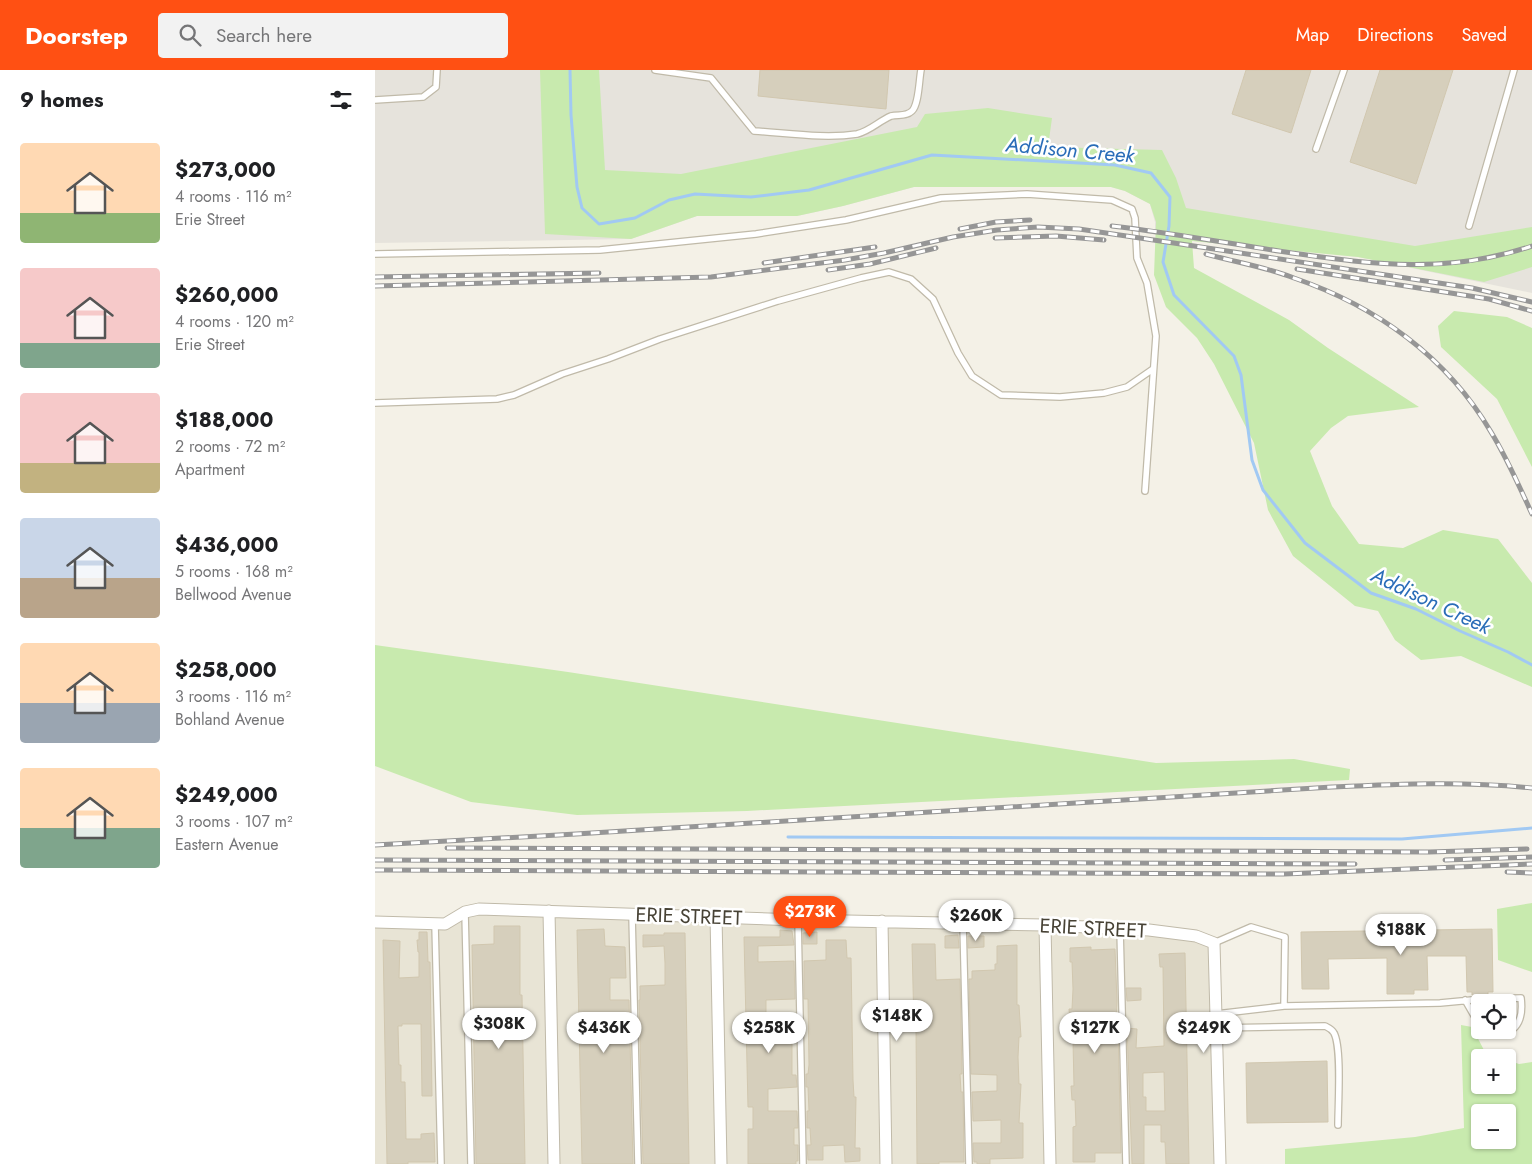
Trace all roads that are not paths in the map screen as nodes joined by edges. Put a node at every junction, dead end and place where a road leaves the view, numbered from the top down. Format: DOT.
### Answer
graph roads {
  1 [pos="437,70"];
  2 [pos="655,70"];
  3 [pos="921,70"];
  4 [pos="1345,70"];
  5 [pos="1514,70"];
  6 [pos="375,100"];
  7 [pos="1316,149"];
  8 [pos="1469,226"];
  9 [pos="375,254"];
  10 [pos="1153,369"];
  11 [pos="375,403"];
  12 [pos="1145,491"];
  13 [pos="549,911"];
  14 [pos="465,912"];
  15 [pos="633,915"];
  16 [pos="716,916"];
  17 [pos="798,920"];
  18 [pos="881,921"];
  19 [pos="375,922"];
  20 [pos="963,923"];
  21 [pos="435,924"];
  22 [pos="1045,925"];
  23 [pos="1121,929"];
  24 [pos="1214,943"];
  25 [pos="1516,998"];
  26 [pos="1465,1000"];
  27 [pos="1471,1000"];
  28 [pos="1285,1006"];
  29 [pos="1471,1010"];
  30 [pos="1216,1014"];
  31 [pos="1516,1026"];
  32 [pos="1217,1028"];
  33 [pos="1338,1126"];
  34 [pos="441,1164"];
  35 [pos="471,1164"];
  36 [pos="554,1164"];
  37 [pos="638,1164"];
  38 [pos="721,1164"];
  39 [pos="803,1164"];
  40 [pos="886,1164"];
  41 [pos="969,1164"];
  42 [pos="1049,1164"];
  43 [pos="1126,1164"];
  44 [pos="1220,1164"];
  1 -- 6 [label="lane"];
  2 -- 3 [label="lane"];
  4 -- 7 [label="lane"];
  5 -- 8 [label="lane"];
  9 -- 10 [label="lane"];
  10 -- 11 [label="lane"];
  10 -- 12 [label="lane"];
  13 -- 14 [label="street, ERIE STREET"];
  13 -- 15 [label="street, ERIE STREET"];
  13 -- 36 [label="street"];
  14 -- 21 [label="street, ERIE STREET"];
  14 -- 35 [label="lane"];
  15 -- 16 [label="street, ERIE STREET"];
  15 -- 37 [label="lane"];
  16 -- 17 [label="street, ERIE STREET"];
  16 -- 38 [label="street"];
  17 -- 18 [label="street, ERIE STREET"];
  17 -- 39 [label="lane"];
  18 -- 20 [label="street, ERIE STREET"];
  18 -- 40 [label="street"];
  19 -- 21 [label="street, ERIE STREET"];
  20 -- 22 [label="street, ERIE STREET"];
  20 -- 41 [label="lane"];
  21 -- 34 [label="lane"];
  22 -- 23 [label="street, ERIE STREET"];
  22 -- 42 [label="street"];
  23 -- 24 [label="street, ERIE STREET"];
  23 -- 43 [label="lane"];
  24 -- 28 [label="lane"];
  24 -- 30 [label="street"];
  25 -- 31 [label="lane"];
  26 -- 27 [label="lane"];
  26 -- 28 [label="lane"];
  26 -- 29 [label="lane"];
  28 -- 30 [label="lane"];
  30 -- 32 [label="street"];
  32 -- 33 [label="lane"];
  32 -- 44 [label="street"];
}
